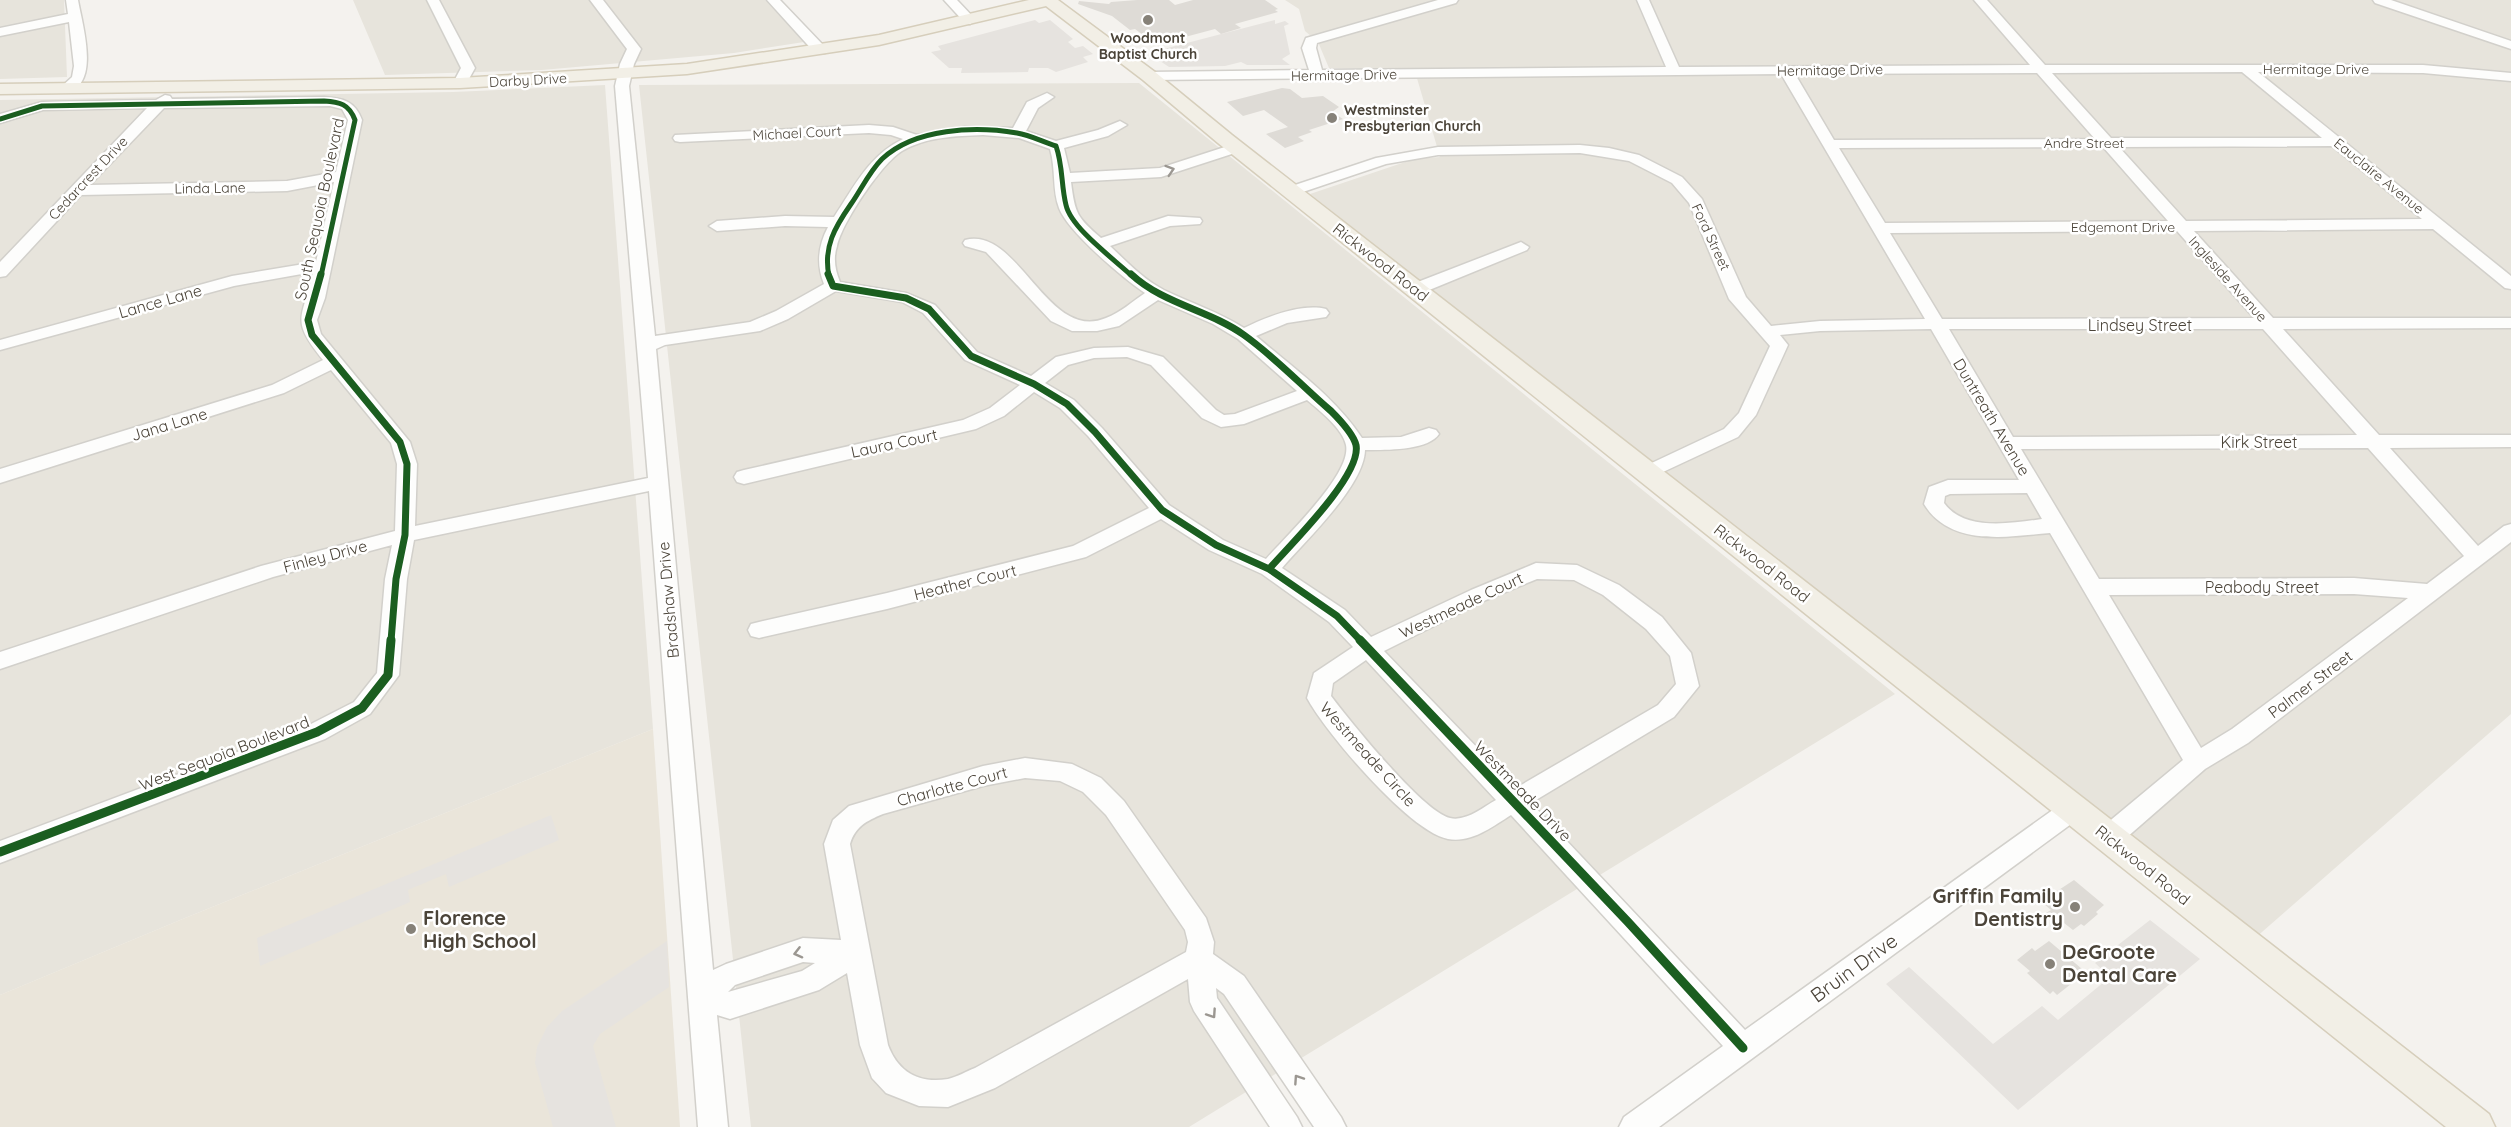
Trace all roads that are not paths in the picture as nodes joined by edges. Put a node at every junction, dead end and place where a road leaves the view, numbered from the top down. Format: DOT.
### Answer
graph roads {
  1 [pos="74,0"];
  2 [pos="433,0"];
  3 [pos="596,0"];
  4 [pos="773,0"];
  5 [pos="950,0"];
  6 [pos="1049,0"];
  7 [pos="1452,0"];
  8 [pos="1642,0"];
  9 [pos="1980,0"];
  10 [pos="2379,0"];
  11 [pos="74,17"];
  12 [pos="970,20"];
  13 [pos="0,32"];
  14 [pos="2511,45"];
  15 [pos="820,50"];
  16 [pos="2041,69"];
  17 [pos="2246,69"];
  18 [pos="1674,71"];
  19 [pos="1786,71"];
  20 [pos="625,74"];
  21 [pos="1149,76"];
  22 [pos="1317,76"];
  23 [pos="2511,77"];
  24 [pos="460,83"];
  25 [pos="179,86"];
  26 [pos="67,88"];
  27 [pos="0,89"];
  28 [pos="1047,97"];
  29 [pos="162,102"];
  30 [pos="0,118"];
  31 [pos="1120,125"];
  32 [pos="1018,134"];
  33 [pos="680,138"];
  34 [pos="913,138"];
  35 [pos="2338,142"];
  36 [pos="1230,143"];
  37 [pos="2108,143"];
  38 [pos="1830,144"];
  39 [pos="1056,146"];
  40 [pos="341,176"];
  41 [pos="1063,178"];
  42 [pos="77,190"];
  43 [pos="1291,191"];
  44 [pos="1194,221"];
  45 [pos="837,222"];
  46 [pos="2437,224"];
  47 [pos="717,226"];
  48 [pos="2181,226"];
  49 [pos="1880,228"];
  50 [pos="971,243"];
  51 [pos="1100,244"];
  52 [pos="1521,248"];
  53 [pos="322,266"];
  54 [pos="0,272"];
  55 [pos="2511,284"];
  56 [pos="833,286"];
  57 [pos="1416,289"];
  58 [pos="1157,293"];
  59 [pos="1320,313"];
  60 [pos="2511,323"];
  61 [pos="1937,324"];
  62 [pos="2269,324"];
  63 [pos="1769,331"];
  64 [pos="1244,335"];
  65 [pos="0,345"];
  66 [pos="647,347"];
  67 [pos="334,361"];
  68 [pos="1034,384"];
  69 [pos="1312,392"];
  70 [pos="1430,434"];
  71 [pos="2511,441"];
  72 [pos="2373,442"];
  73 [pos="1356,444"];
  74 [pos="2008,444"];
  75 [pos="1648,473"];
  76 [pos="0,476"];
  77 [pos="744,477"];
  78 [pos="658,483"];
  79 [pos="2033,486"];
  80 [pos="1162,510"];
  81 [pos="2056,525"];
  82 [pos="2511,531"];
  83 [pos="405,535"];
  84 [pos="2477,558"];
  85 [pos="1269,569"];
  86 [pos="2093,587"];
  87 [pos="2431,592"];
  88 [pos="392,616"];
  89 [pos="759,630"];
  90 [pos="1368,649"];
  91 [pos="0,661"];
  92 [pos="2197,762"];
  93 [pos="1515,801"];
  94 [pos="2073,809"];
  95 [pos="2109,837"];
  96 [pos="0,852"];
  97 [pos="856,953"];
  98 [pos="1199,958"];
  99 [pos="703,998"];
  100 [pos="1743,1048"];
  101 [pos="713,1127"];
  102 [pos="1287,1127"];
  103 [pos="1331,1127"];
  104 [pos="1634,1127"];
  105 [pos="2476,1127"];
  1 -- 11 [label="street"];
  2 -- 24 [label="street"];
  3 -- 20 [label="street, Bradshaw Drive"];
  4 -- 15 [label="street"];
  5 -- 12 [label="street"];
  6 -- 12 [label="main road, Darby Drive"];
  6 -- 21 [label="main road, Rickwood Road"];
  7 -- 22 [label="street"];
  8 -- 18 [label="street"];
  9 -- 16 [label="street, Ingleside Avenue"];
  10 -- 14 [label="street"];
  11 -- 13 [label="street"];
  11 -- 26 [label="street"];
  12 -- 15 [label="main road, Darby Drive"];
  15 -- 20 [label="main road, Darby Drive"];
  16 -- 17 [label="street, Hermitage Drive"];
  16 -- 19 [label="street, Hermitage Drive"];
  16 -- 37 [label="street, Ingleside Avenue"];
  17 -- 23 [label="street, Hermitage Drive"];
  17 -- 35 [label="street, Eauclaire Avenue"];
  18 -- 19 [label="street, Hermitage Drive"];
  18 -- 22 [label="street, Hermitage Drive"];
  19 -- 38 [label="street, Duntreath Avenue"];
  20 -- 24 [label="main road, Darby Drive"];
  20 -- 66 [label="street, Bradshaw Drive"];
  21 -- 22 [label="street, Hermitage Drive"];
  21 -- 36 [label="main road, Rickwood Road"];
  24 -- 25 [label="main road, Darby Drive"];
  25 -- 26 [label="main road, Darby Drive"];
  25 -- 29 [label="street, Cedarcrest Drive"];
  26 -- 27 [label="main road, Darby Drive"];
  28 -- 32 [label="street"];
  29 -- 30 [label="street"];
  29 -- 40 [label="street, South Sequoia Boulevard"];
  29 -- 42 [label="street, Cedarcrest Drive"];
  31 -- 39 [label="street"];
  32 -- 34 [label="street"];
  32 -- 39 [label="street"];
  33 -- 34 [label="street, Michael Court"];
  34 -- 45 [label="street"];
  35 -- 37 [label="street, Andre Street"];
  35 -- 46 [label="street, Eauclaire Avenue"];
  36 -- 41 [label="street"];
  36 -- 43 [label="main road, Rickwood Road"];
  37 -- 38 [label="street, Andre Street"];
  37 -- 48 [label="street, Ingleside Avenue"];
  38 -- 49 [label="street, Duntreath Avenue"];
  39 -- 41 [label="street"];
  40 -- 42 [label="street, Linda Lane"];
  40 -- 53 [label="street, South Sequoia Boulevard"];
  41 -- 51 [label="street"];
  42 -- 54 [label="street, Cedarcrest Drive"];
  43 -- 57 [label="main road, Rickwood Road"];
  43 -- 63 [label="street, Ford Street"];
  44 -- 51 [label="street"];
  45 -- 47 [label="street"];
  45 -- 56 [label="street"];
  46 -- 48 [label="street, Edgemont Drive"];
  46 -- 55 [label="street, Eauclaire Avenue"];
  48 -- 49 [label="street, Edgemont Drive"];
  48 -- 62 [label="street, Ingleside Avenue"];
  49 -- 61 [label="street, Duntreath Avenue"];
  50 -- 58 [label="street"];
  51 -- 58 [label="street"];
  52 -- 57 [label="street"];
  53 -- 65 [label="street, Lance Lane"];
  53 -- 67 [label="street, South Sequoia Boulevard"];
  56 -- 66 [label="street"];
  56 -- 68 [label="street, Westmeade Drive"];
  57 -- 75 [label="main road, Rickwood Road"];
  58 -- 64 [label="street"];
  59 -- 64 [label="street"];
  60 -- 62 [label="street, Lindsey Street"];
  61 -- 62 [label="street, Lindsey Street"];
  61 -- 63 [label="street, Lindsey Street"];
  61 -- 74 [label="street, Duntreath Avenue"];
  62 -- 72 [label="street, Ingleside Avenue"];
  63 -- 75 [label="street"];
  64 -- 69 [label="street"];
  66 -- 78 [label="street, Bradshaw Drive"];
  67 -- 76 [label="street, Jana Lane"];
  67 -- 83 [label="street, South Sequoia Boulevard"];
  68 -- 69 [label="street, Laura Court"];
  68 -- 77 [label="street, Laura Court"];
  68 -- 80 [label="street, Westmeade Drive"];
  69 -- 73 [label="street"];
  70 -- 73 [label="street"];
  71 -- 72 [label="street, Kirk Street"];
  72 -- 74 [label="street, Kirk Street"];
  72 -- 84 [label="street, Ingleside Avenue"];
  73 -- 85 [label="street"];
  74 -- 79 [label="street, Duntreath Avenue"];
  75 -- 94 [label="main road, Rickwood Road"];
  78 -- 83 [label="street, Finley Drive"];
  78 -- 99 [label="street, Bradshaw Drive"];
  79 -- 81 [label="street, Duntreath Avenue"];
  79 -- 81 [label="street"];
  80 -- 85 [label="street, Westmeade Drive"];
  80 -- 89 [label="street, Heather Court"];
  81 -- 86 [label="street, Duntreath Avenue"];
  82 -- 84 [label="street, Palmer Street"];
  83 -- 88 [label="street, South Sequoia Boulevard"];
  83 -- 91 [label="street, Finley Drive"];
  84 -- 87 [label="street, Palmer Street"];
  85 -- 90 [label="street, Westmeade Drive"];
  86 -- 87 [label="street, Peabody Street"];
  86 -- 92 [label="street, Duntreath Avenue"];
  87 -- 92 [label="street, Palmer Street"];
  88 -- 96 [label="street, West Sequoia Boulevard"];
  90 -- 93 [label="street, Westmeade Drive"];
  90 -- 93 [label="street, Westmeade Circle"];
  90 -- 93 [label="street, Westmeade Court"];
  92 -- 95 [label="street, Palmer Street"];
  93 -- 100 [label="street, Westmeade Drive"];
  94 -- 95 [label="main road, Rickwood Road"];
  94 -- 100 [label="street, Bruin Drive"];
  95 -- 105 [label="main road, Rickwood Road"];
  97 -- 98 [label="street, Charlotte Court"];
  97 -- 98 [label="street, Charlotte Court"];
  97 -- 99 [label="street"];
  98 -- 102 [label="street, Charlotte Court, one-way"];
  103 -- 98 [label="street, one-way"];
  99 -- 101 [label="street, Bradshaw Drive"];
  100 -- 104 [label="street, Bruin Drive"];
}
